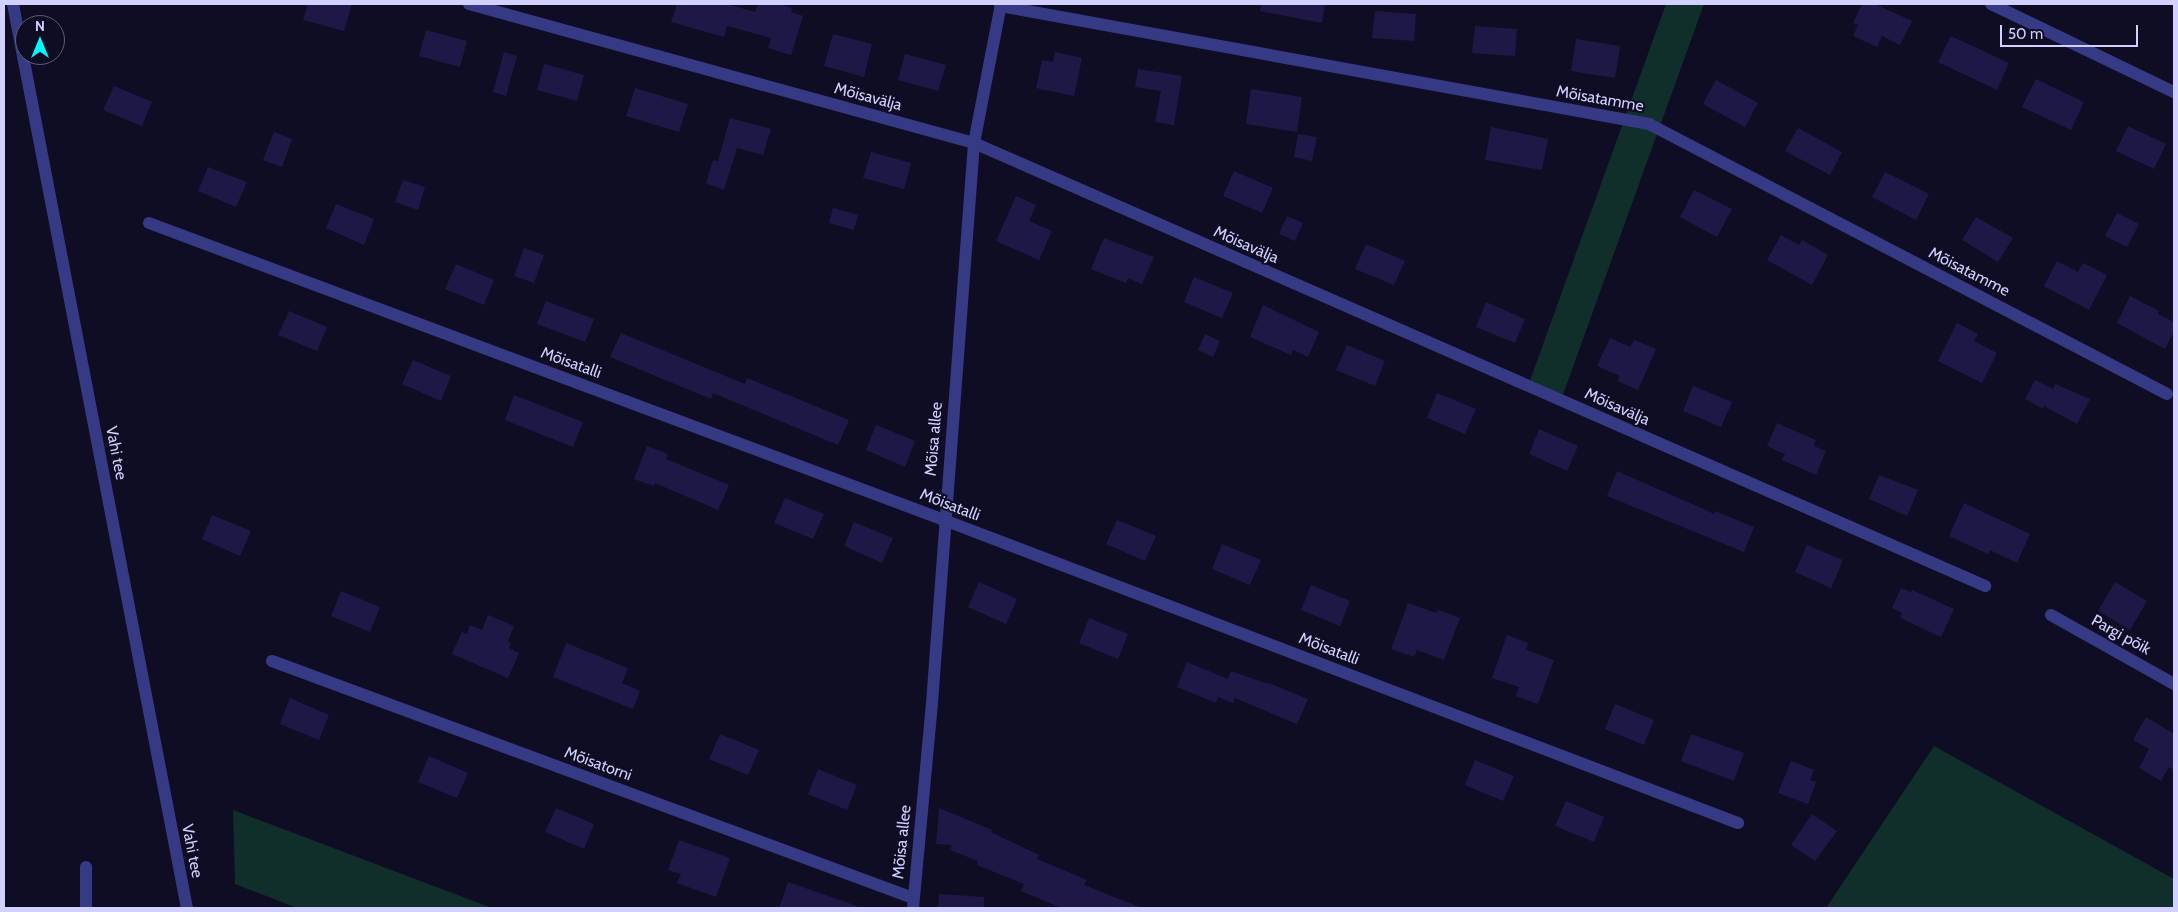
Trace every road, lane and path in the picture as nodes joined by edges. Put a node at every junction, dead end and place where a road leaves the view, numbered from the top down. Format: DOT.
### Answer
graph roads {
  1 [pos="13,4"];
  2 [pos="469,4"];
  3 [pos="1991,4"];
  4 [pos="1001,5"];
  5 [pos="2174,92"];
  6 [pos="974,143"];
  7 [pos="149,223"];
  8 [pos="2168,394"];
  9 [pos="944,520"];
  10 [pos="1985,586"];
  11 [pos="2051,615"];
  12 [pos="272,661"];
  13 [pos="2174,684"];
  14 [pos="1738,823"];
  15 [pos="86,867"];
  16 [pos="913,903"];
  17 [pos="86,908"];
  18 [pos="187,908"];
  1 -- 18 [label="street, Vahi tee"];
  2 -- 6 [label="street, Mõisavälja"];
  3 -- 5 [label="street"];
  4 -- 6 [label="street, Mõisa allee"];
  4 -- 8 [label="street, Mõisatamme"];
  6 -- 9 [label="street, Mõisa allee"];
  6 -- 10 [label="street, Mõisavälja"];
  7 -- 9 [label="street, Mõisatalli"];
  9 -- 14 [label="street, Mõisatalli"];
  9 -- 16 [label="street, Mõisa allee"];
  11 -- 13 [label="street, Pargi põik"];
  12 -- 16 [label="street, Mõisatorni"];
  15 -- 17 [label="street"];
}
